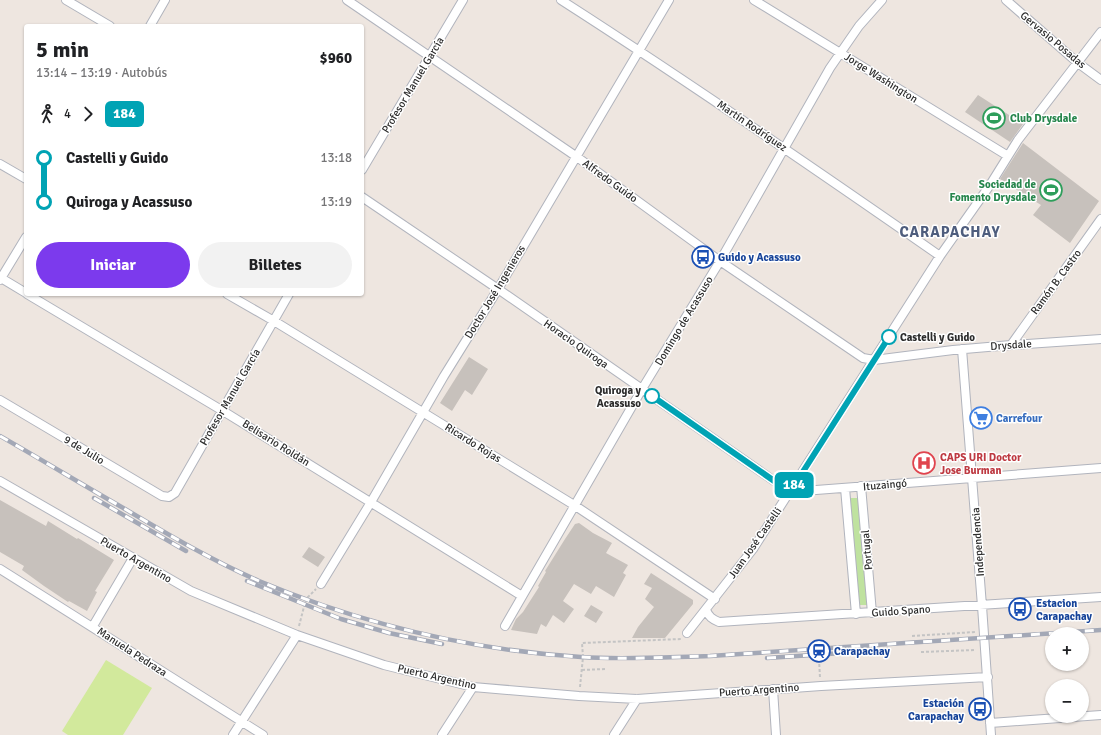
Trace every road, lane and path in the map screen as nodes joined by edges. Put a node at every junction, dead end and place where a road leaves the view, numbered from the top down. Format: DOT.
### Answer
graph roads {
  1 [pos="66,0"];
  2 [pos="165,0"];
  3 [pos="347,0"];
  4 [pos="463,0"];
  5 [pos="561,0"];
  6 [pos="669,0"];
  7 [pos="754,0"];
  8 [pos="882,0"];
  9 [pos="1006,0"];
  10 [pos="107,24"];
  11 [pos="151,24"];
  12 [pos="1101,32"];
  13 [pos="640,51"];
  14 [pos="840,53"];
  15 [pos="430,57"];
  16 [pos="1078,63"];
  17 [pos="1101,80"];
  18 [pos="784,147"];
  19 [pos="1008,156"];
  20 [pos="577,157"];
  21 [pos="0,164"];
  22 [pos="364,167"];
  23 [pos="24,178"];
  24 [pos="364,198"];
  25 [pos="1101,220"];
  26 [pos="24,240"];
  27 [pos="940,256"];
  28 [pos="720,261"];
  29 [pos="1,279"];
  30 [pos="498,289"];
  31 [pos="24,292"];
  32 [pos="30,296"];
  33 [pos="230,296"];
  34 [pos="289,296"];
  35 [pos="274,321"];
  36 [pos="1101,340"];
  37 [pos="1012,344"];
  38 [pos="962,349"];
  39 [pos="874,360"];
  40 [pos="642,389"];
  41 [pos="0,400"];
  42 [pos="223,411"];
  43 [pos="424,412"];
  44 [pos="1101,468"];
  45 [pos="973,478"];
  46 [pos="0,481"];
  47 [pos="861,486"];
  48 [pos="845,488"];
  49 [pos="790,492"];
  50 [pos="169,498"];
  51 [pos="371,502"];
  52 [pos="574,505"];
  53 [pos="133,558"];
  54 [pos="0,569"];
  55 [pos="320,584"];
  56 [pos="522,596"];
  57 [pos="1101,597"];
  58 [pos="715,599"];
  59 [pos="982,606"];
  60 [pos="706,610"];
  61 [pos="872,613"];
  62 [pos="856,614"];
  63 [pos="93,626"];
  64 [pos="505,626"];
  65 [pos="984,631"];
  66 [pos="687,633"];
  67 [pos="297,634"];
  68 [pos="912,636"];
  69 [pos="986,650"];
  70 [pos="921,652"];
  71 [pos="819,659"];
  72 [pos="605,668"];
  73 [pos="582,670"];
  74 [pos="988,677"];
  75 [pos="821,686"];
  76 [pos="473,687"];
  77 [pos="773,689"];
  78 [pos="579,696"];
  79 [pos="637,699"];
  80 [pos="1101,715"];
  81 [pos="241,721"];
  82 [pos="990,723"];
  83 [pos="233,735"];
  84 [pos="263,735"];
  85 [pos="442,735"];
  86 [pos="614,735"];
  87 [pos="776,735"];
  88 [pos="991,735"];
  1 -- 10 [label="street"];
  2 -- 11 [label="street"];
  3 -- 15 [label="street, Alfredo Guido"];
  4 -- 15 [label="street, Profesor Manuel García"];
  5 -- 13 [label="street, Martín Rodríguez"];
  6 -- 13 [label="street, Doctor José Ingenieros"];
  7 -- 14 [label="street, Jorge Washington"];
  8 -- 14 [label="street, Domingo de Acassuso"];
  9 -- 16 [label="street, Gervasio Posadas"];
  12 -- 16 [label="street, Juan José Castelli"];
  13 -- 18 [label="street, Martín Rodríguez"];
  13 -- 20 [label="street, Doctor José Ingenieros"];
  14 -- 18 [label="street, Domingo de Acassuso"];
  14 -- 19 [label="street, Jorge Washington"];
  15 -- 20 [label="street, Alfredo Guido"];
  15 -- 22 [label="street, Profesor Manuel García"];
  16 -- 17 [label="street, Gervasio Posadas"];
  16 -- 19 [label="street, Juan José Castelli"];
  18 -- 27 [label="street, Martín Rodríguez"];
  18 -- 28 [label="street, Domingo de Acassuso"];
  19 -- 27 [label="street, Juan José Castelli"];
  20 -- 28 [label="street, Alfredo Guido"];
  20 -- 30 [label="street, Doctor José Ingenieros"];
  21 -- 23 [label="street"];
  24 -- 30 [label="street, Horacio Quiroga"];
  25 -- 37 [label="street, Ramón B. Castro"];
  26 -- 29 [label="street"];
  27 -- 39 [label="street, Juan José Castelli"];
  28 -- 39 [label="street, Alfredo Guido"];
  28 -- 40 [label="street, Domingo de Acassuso"];
  29 -- 31 [label="street, Belisario Roldán"];
  30 -- 40 [label="street, Horacio Quiroga"];
  30 -- 43 [label="street, Doctor José Ingenieros"];
  32 -- 42 [label="street, Belisario Roldán"];
  33 -- 35 [label="street, Ricardo Rojas"];
  34 -- 35 [label="street, Profesor Manuel García"];
  35 -- 42 [label="street, Profesor Manuel García"];
  35 -- 43 [label="street, Ricardo Rojas"];
  36 -- 37 [label="street, Drysdale"];
  37 -- 38 [label="street, Drysdale"];
  38 -- 39 [label="street, Drysdale"];
  38 -- 45 [label="street, Independencia"];
  39 -- 49 [label="street, Juan José Castelli"];
  40 -- 49 [label="street, Horacio Quiroga"];
  40 -- 52 [label="street, Domingo de Acassuso"];
  41 -- 50 [label="street, 9 de Julio"];
  42 -- 50 [label="street, Profesor Manuel García"];
  42 -- 51 [label="street, Belisario Roldán"];
  43 -- 51 [label="street, Doctor José Ingenieros"];
  43 -- 52 [label="street, Ricardo Rojas"];
  44 -- 45 [label="street, Ituzaingó"];
  45 -- 47 [label="street, Ituzaingó"];
  45 -- 59 [label="street, Independencia"];
  46 -- 53 [label="street, Puerto Argentino"];
  47 -- 48 [label="street, Ituzaingó"];
  47 -- 61 [label="street, Portugal"];
  48 -- 49 [label="street, Ituzaingó"];
  48 -- 62 [label="street, Portugal"];
  49 -- 58 [label="street, Juan José Castelli"];
  51 -- 55 [label="street, Doctor José Ingenieros"];
  51 -- 56 [label="street, Belisario Roldán"];
  52 -- 56 [label="street, Domingo de Acassuso"];
  52 -- 58 [label="street, Ricardo Rojas"];
  53 -- 63 [label="street"];
  53 -- 67 [label="street, Puerto Argentino"];
  54 -- 63 [label="street, Manuela Pedraza"];
  55 -- 67 [label="path"];
  56 -- 64 [label="street, Domingo de Acassuso"];
  57 -- 59 [label="street, Guido Spano"];
  58 -- 60 [label="street, Juan José Castelli"];
  59 -- 61 [label="street, Guido Spano"];
  59 -- 65 [label="street, Independencia"];
  60 -- 62 [label="street, Guido Spano"];
  60 -- 66 [label="street, Juan José Castelli"];
  61 -- 62 [label="street, Guido Spano"];
  63 -- 81 [label="street, Manuela Pedraza"];
  65 -- 68 [label="path"];
  65 -- 69 [label="street, Independencia"];
  66 -- 73 [label="path"];
  67 -- 76 [label="street, Puerto Argentino"];
  67 -- 81 [label="street"];
  69 -- 70 [label="path"];
  69 -- 74 [label="street, Independencia"];
  71 -- 75 [label="path"];
  72 -- 73 [label="path"];
  73 -- 78 [label="path"];
  74 -- 75 [label="street, Puerto Argentino"];
  74 -- 82 [label="street, Independencia"];
  75 -- 77 [label="street, Puerto Argentino"];
  76 -- 78 [label="street, Puerto Argentino"];
  76 -- 85 [label="street"];
  77 -- 79 [label="street, Puerto Argentino"];
  77 -- 87 [label="street"];
  78 -- 79 [label="street, Puerto Argentino"];
  79 -- 86 [label="street"];
  80 -- 82 [label="street"];
  81 -- 83 [label="street"];
  81 -- 84 [label="street, Manuela Pedraza"];
  82 -- 88 [label="street, Independencia"];
}
